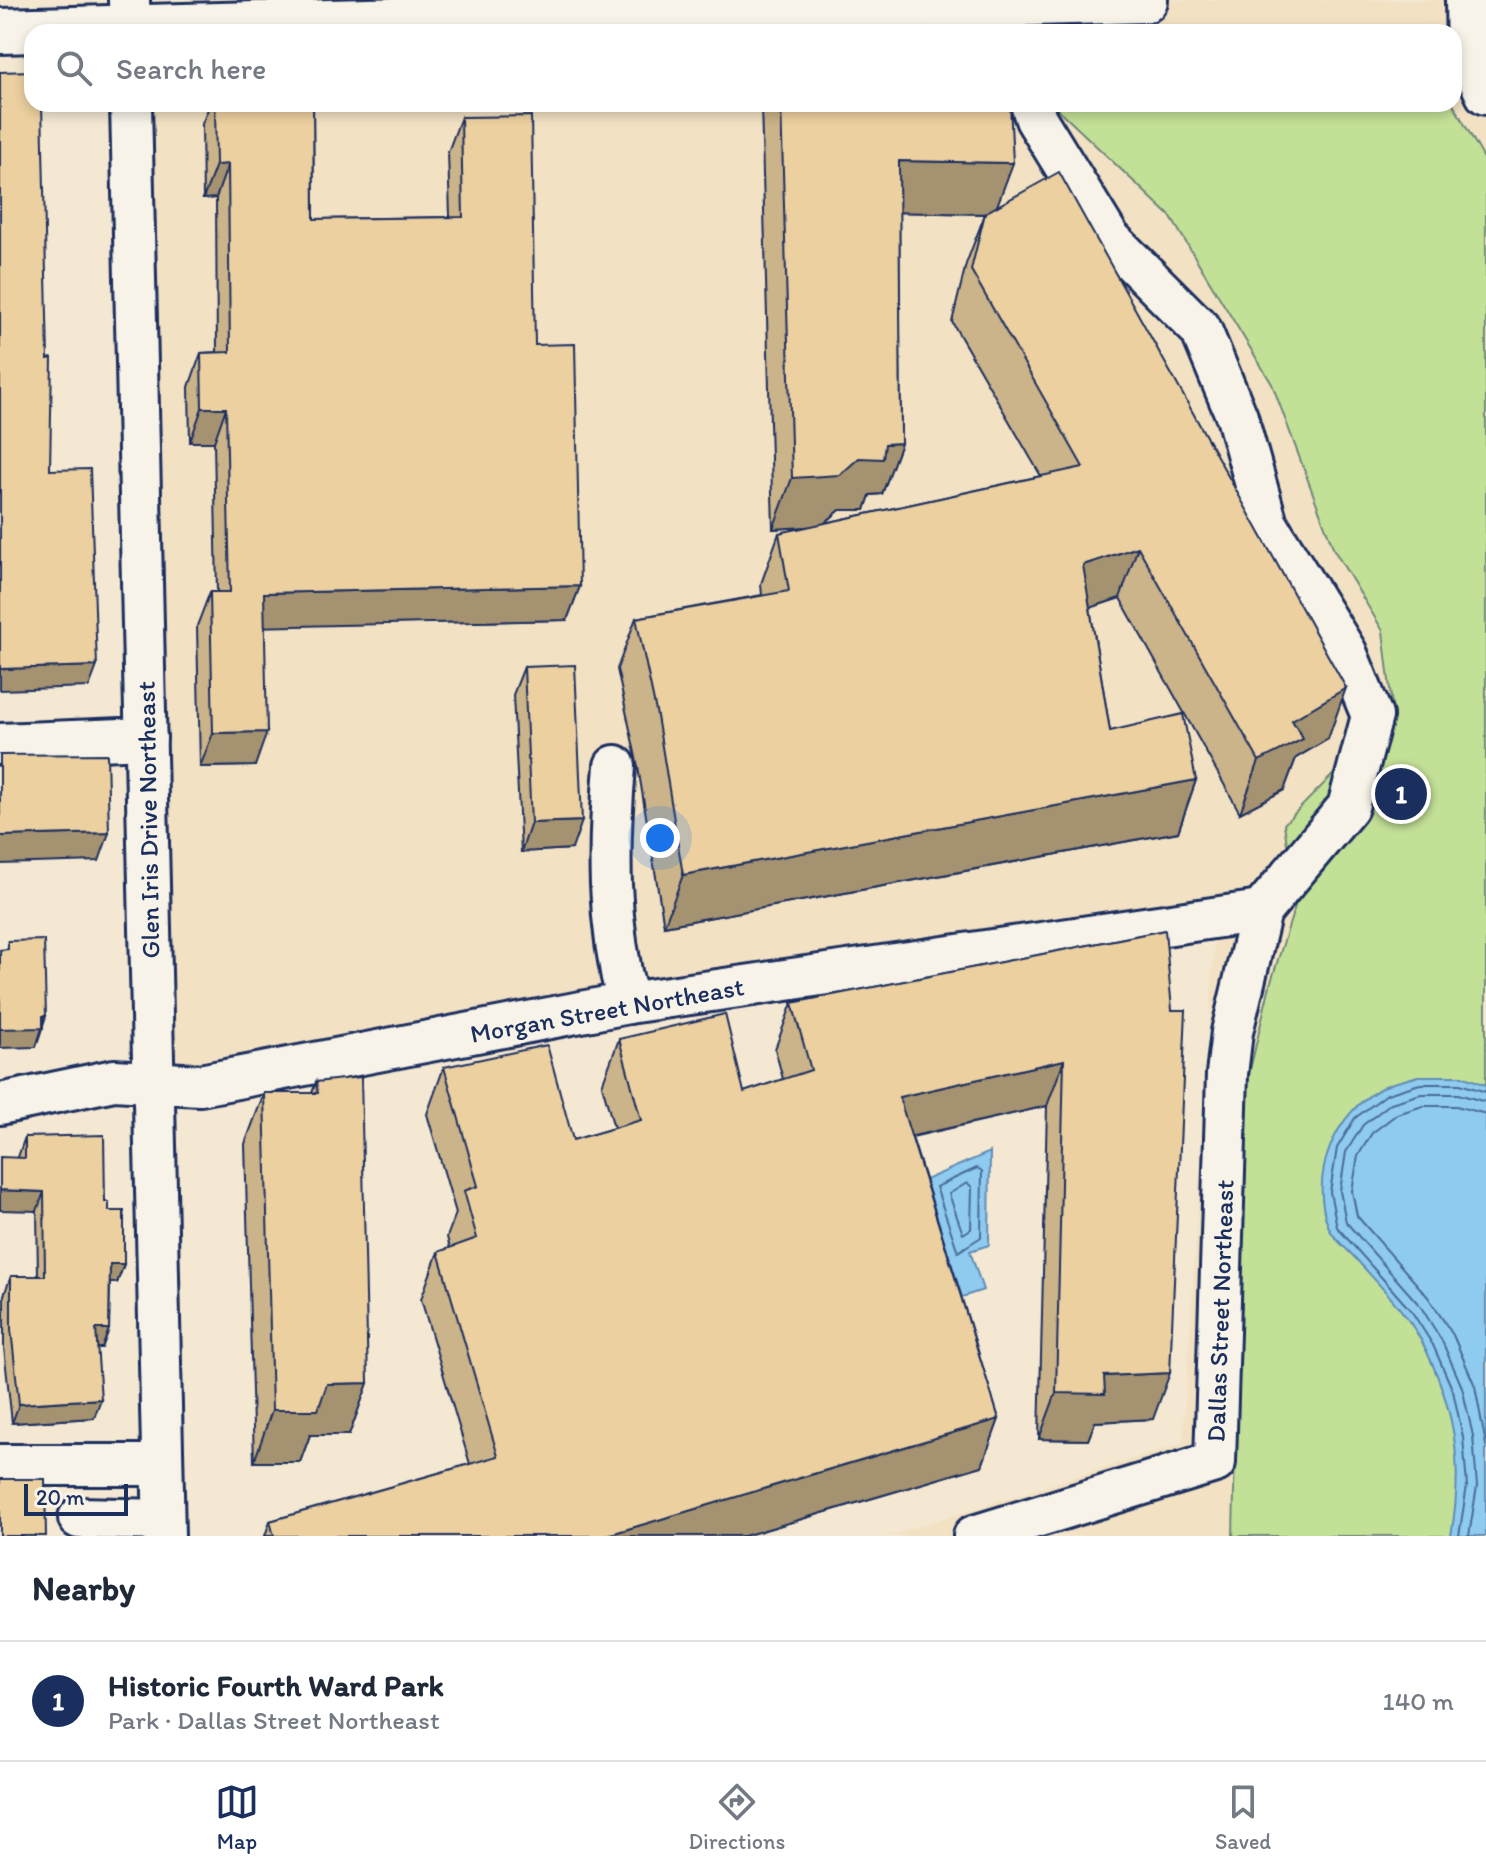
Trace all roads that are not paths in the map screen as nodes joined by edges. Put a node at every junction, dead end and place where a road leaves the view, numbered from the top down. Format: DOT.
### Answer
graph roads {
  1 [pos="1145,0"];
  2 [pos="1466,0"];
  3 [pos="532,9"];
  4 [pos="356,11"];
  5 [pos="1002,18"];
  6 [pos="130,20"];
  7 [pos="83,24"];
  8 [pos="24,29"];
  9 [pos="0,31"];
  10 [pos="1486,94"];
  11 [pos="131,112"];
  12 [pos="1034,112"];
  13 [pos="146,738"];
  14 [pos="0,744"];
  15 [pos="615,766"];
  16 [pos="1261,911"];
  17 [pos="628,1003"];
  18 [pos="153,1082"];
  19 [pos="0,1104"];
  20 [pos="0,1465"];
  21 [pos="162,1465"];
  22 [pos="79,1518"];
  23 [pos="164,1528"];
  24 [pos="993,1533"];
  1 -- 5 [label="main road"];
  2 -- 10 [label="street"];
  3 -- 4 [label="main road"];
  3 -- 5 [label="main road"];
  4 -- 6 [label="main road"];
  6 -- 7 [label="main road"];
  8 -- 9 [label="main road"];
  11 -- 13 [label="street, Glen Iris Drive Northeast"];
  12 -- 16 [label="street, Dallas Street Northeast"];
  13 -- 14 [label="street"];
  13 -- 18 [label="street, Glen Iris Drive Northeast"];
  15 -- 17 [label="street"];
  16 -- 17 [label="street, Morgan Street Northeast"];
  16 -- 24 [label="street, Dallas Street Northeast"];
  17 -- 18 [label="street, Morgan Street Northeast"];
  18 -- 19 [label="street, Morgan Street Northeast"];
  18 -- 21 [label="street, Glen Iris Drive Northeast"];
  20 -- 21 [label="street"];
  21 -- 23 [label="street, Glen Iris Drive Northeast"];
  22 -- 23 [label="street"];
}
